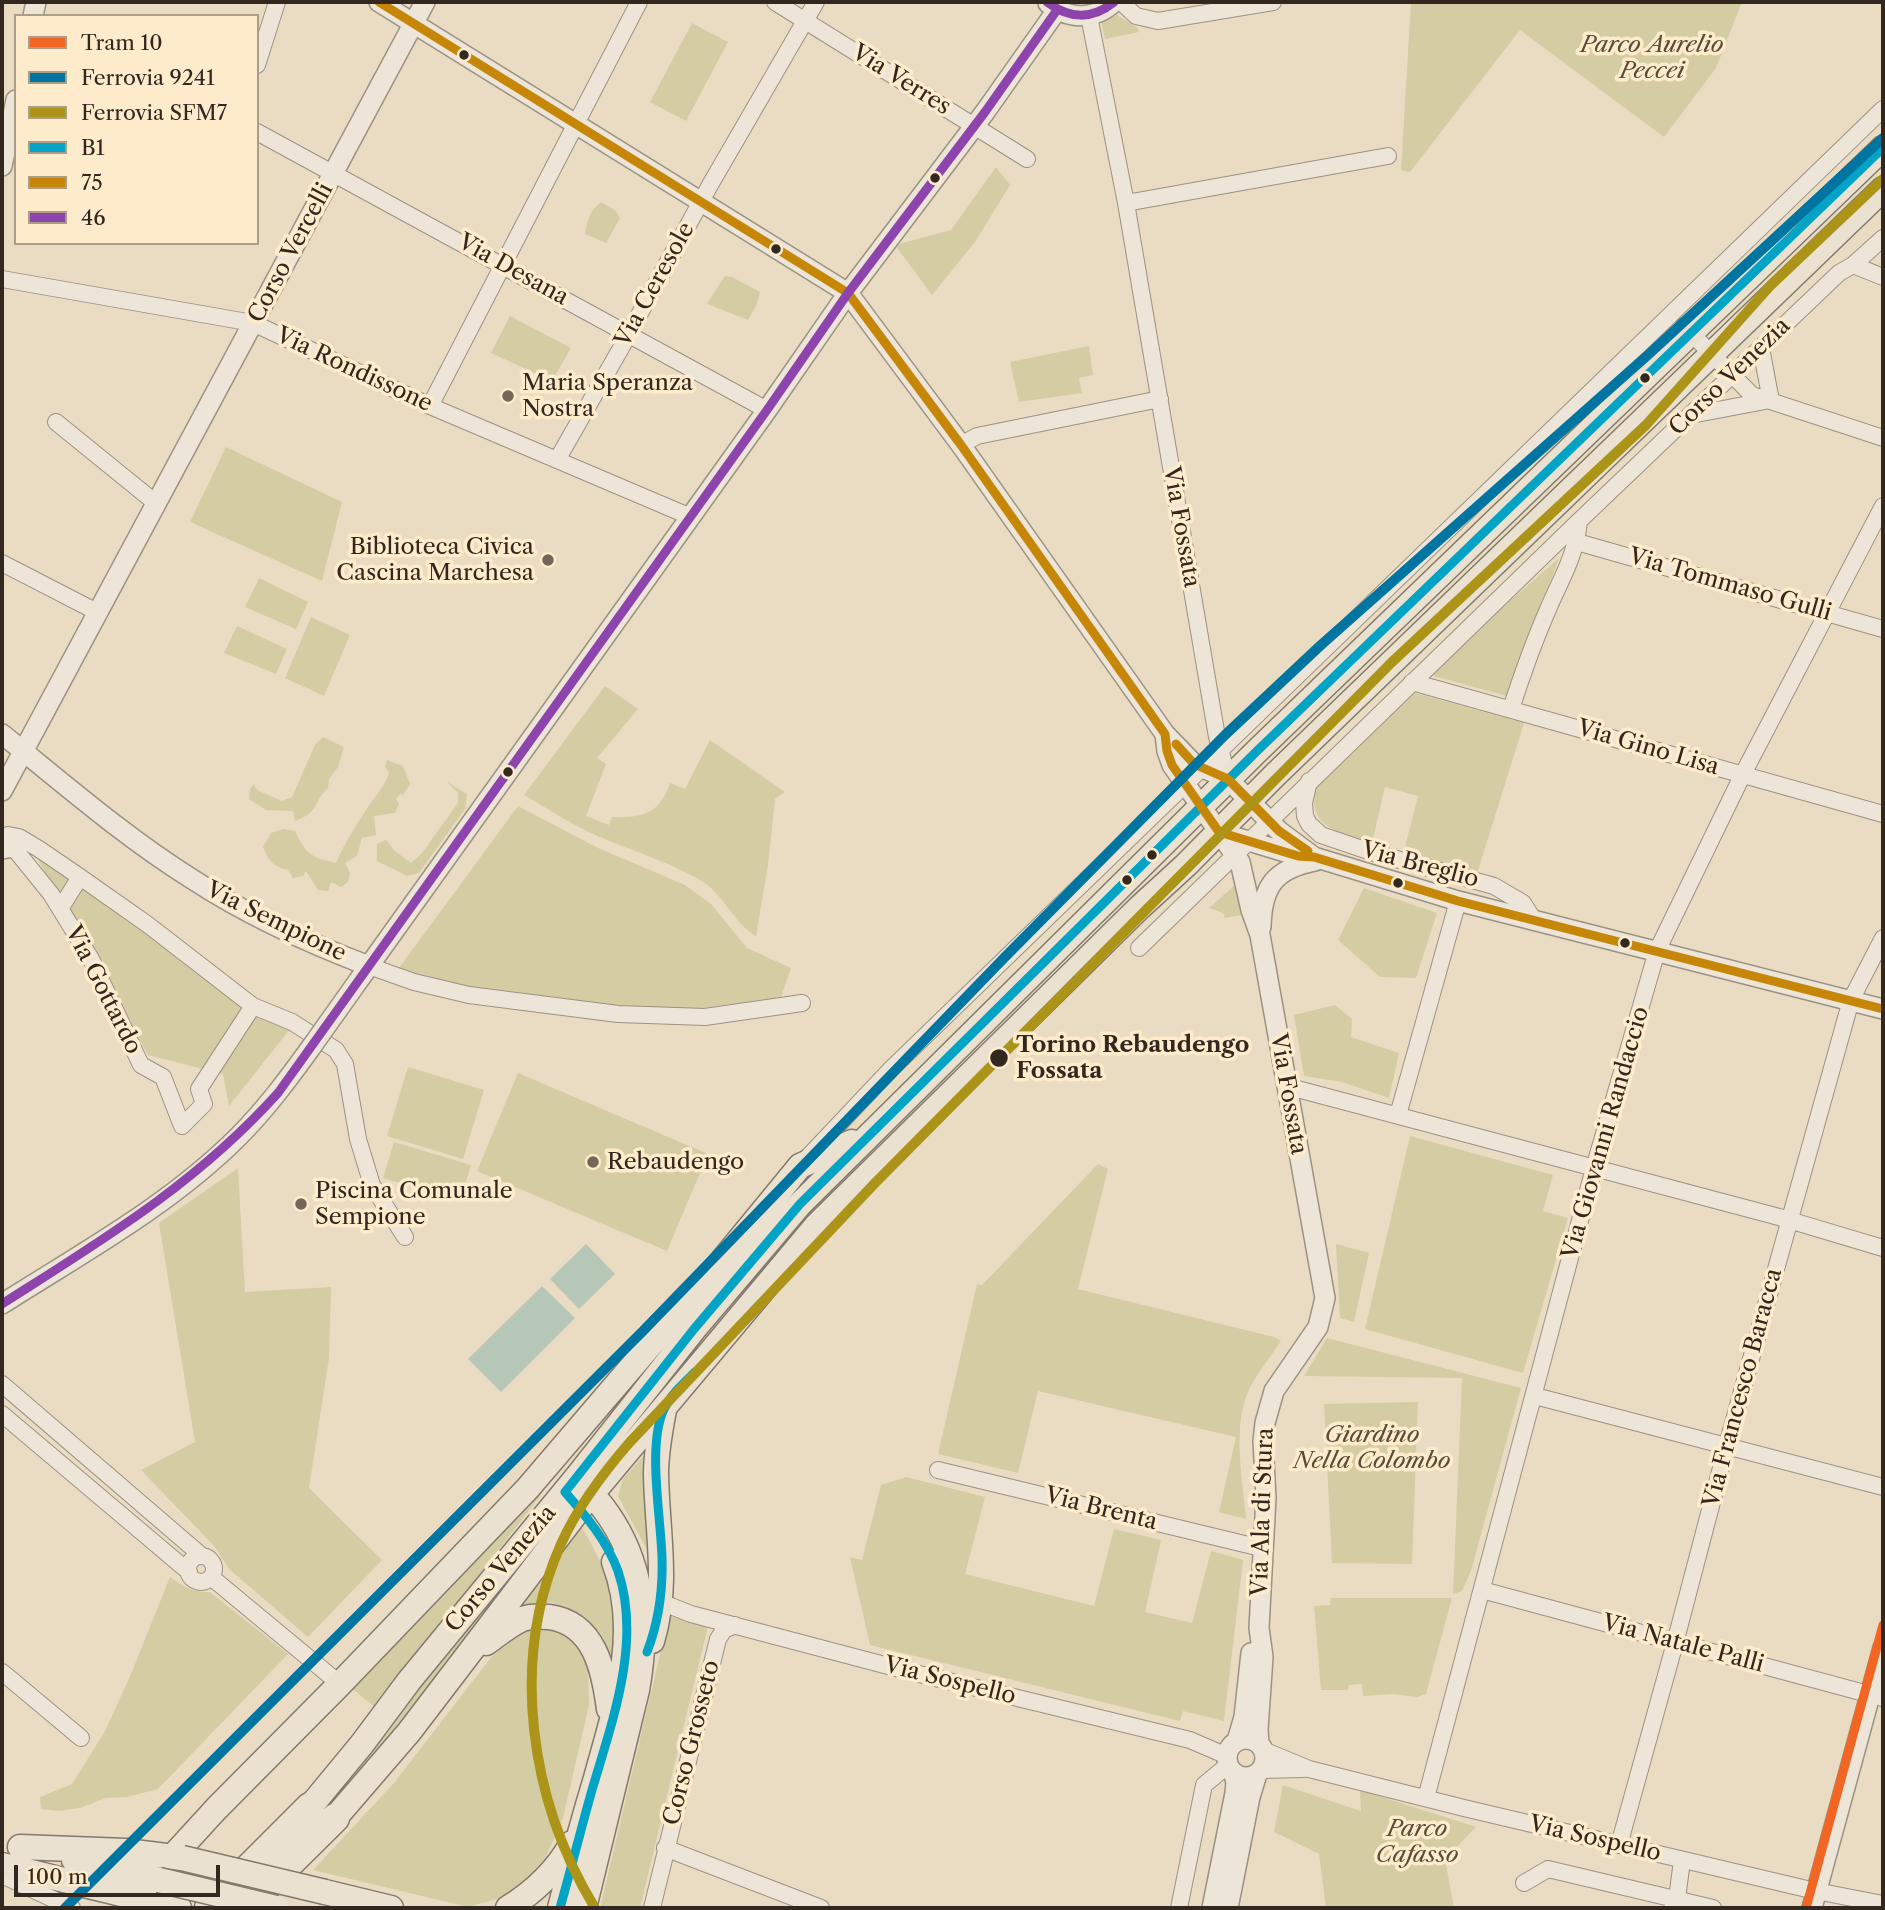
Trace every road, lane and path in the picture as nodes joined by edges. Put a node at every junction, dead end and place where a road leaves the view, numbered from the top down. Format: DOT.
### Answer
graph roads {
  1 [pos="277,2"];
  2 [pos="379,2"];
  3 [pos="425,2"];
  4 [pos="639,2"];
  5 [pos="775,2"];
  6 [pos="817,2"];
  7 [pos="1114,2"];
  8 [pos="1121,2"];
  9 [pos="1273,2"];
  10 [pos="1052,6"];
  11 [pos="1089,16"];
  12 [pos="806,21"];
  13 [pos="413,23"];
  14 [pos="259,59"];
  15 [pos="12,106"];
  16 [pos="1883,110"];
  17 [pos="575,123"];
  18 [pos="975,125"];
  19 [pos="259,133"];
  20 [pos="1883,148"];
  21 [pos="1388,156"];
  22 [pos="1027,159"];
  23 [pos="2,166"];
  24 [pos="334,173"];
  25 [pos="1883,189"];
  26 [pos="701,202"];
  27 [pos="1126,203"];
  28 [pos="1883,238"];
  29 [pos="502,265"];
  30 [pos="1853,265"];
  31 [pos="1883,277"];
  32 [pos="2,279"];
  33 [pos="848,293"];
  34 [pos="1672,314"];
  35 [pos="253,323"];
  36 [pos="629,334"];
  37 [pos="1691,334"];
  38 [pos="1761,348"];
  39 [pos="1711,355"];
  40 [pos="1731,375"];
  41 [pos="1160,399"];
  42 [pos="1771,401"];
  43 [pos="430,406"];
  44 [pos="767,410"];
  45 [pos="1689,416"];
  46 [pos="56,422"];
  47 [pos="1883,438"];
  48 [pos="961,445"];
  49 [pos="556,460"];
  50 [pos="157,504"];
  51 [pos="1883,506"];
  52 [pos="691,517"];
  53 [pos="1580,521"];
  54 [pos="1577,542"];
  55 [pos="2,563"];
  56 [pos="1826,612"];
  57 [pos="99,613"];
  58 [pos="1883,629"];
  59 [pos="1412,682"];
  60 [pos="1510,709"];
  61 [pos="2,734"];
  62 [pos="1219,744"];
  63 [pos="22,751"];
  64 [pos="1191,774"];
  65 [pos="1743,774"];
  66 [pos="1228,779"];
  67 [pos="1310,780"];
  68 [pos="2,791"];
  69 [pos="1250,800"];
  70 [pos="1201,806"];
  71 [pos="1883,814"];
  72 [pos="1273,823"];
  73 [pos="1219,832"];
  74 [pos="6,840"];
  75 [pos="1245,850"];
  76 [pos="1319,858"];
  77 [pos="80,877"];
  78 [pos="1458,901"];
  79 [pos="60,909"];
  80 [pos="1533,919"];
  81 [pos="1260,935"];
  82 [pos="1883,938"];
  83 [pos="1139,948"];
  84 [pos="1657,951"];
  85 [pos="365,972"];
  86 [pos="1851,1000"];
  87 [pos="803,1003"];
  88 [pos="253,1006"];
  89 [pos="1883,1009"];
  90 [pos="1286,1086"];
  91 [pos="1398,1115"];
  92 [pos="869,1134"];
  93 [pos="800,1166"];
  94 [pos="1594,1168"];
  95 [pos="1790,1220"];
  96 [pos="405,1237"];
  97 [pos="1883,1248"];
  98 [pos="718,1266"];
  99 [pos="2,1304"];
  100 [pos="1318,1326"];
  101 [pos="694,1329"];
  102 [pos="2,1384"];
  103 [pos="1535,1396"];
  104 [pos="664,1409"];
  105 [pos="2,1414"];
  106 [pos="1727,1445"];
  107 [pos="554,1457"];
  108 [pos="938,1470"];
  109 [pos="1883,1487"];
  110 [pos="578,1493"];
  111 [pos="1265,1549"];
  112 [pos="202,1556"];
  113 [pos="189,1572"];
  114 [pos="211,1577"];
  115 [pos="1482,1590"];
  116 [pos="651,1598"];
  117 [pos="711,1619"];
  118 [pos="735,1625"];
  119 [pos="1259,1628"];
  120 [pos="718,1639"];
  121 [pos="1675,1643"];
  122 [pos="1883,1648"];
  123 [pos="465,1658"];
  124 [pos="2,1672"];
  125 [pos="340,1684"];
  126 [pos="1877,1697"];
  127 [pos="611,1724"];
  128 [pos="80,1738"];
  129 [pos="1261,1747"];
  130 [pos="1232,1755"];
  131 [pos="1309,1769"];
  132 [pos="1259,1772"];
  133 [pos="1426,1798"];
  134 [pos="322,1813"];
  135 [pos="582,1825"];
  136 [pos="11,1845"];
  137 [pos="1619,1845"];
  138 [pos="666,1848"];
  139 [pos="177,1857"];
  140 [pos="1682,1860"];
  141 [pos="2,1865"];
  142 [pos="2,1875"];
  143 [pos="1524,1883"];
  144 [pos="1814,1900"];
  145 [pos="1674,1904"];
  146 [pos="1883,1904"];
  147 [pos="72,1908"];
  148 [pos="179,1908"];
  149 [pos="209,1908"];
  150 [pos="244,1908"];
  151 [pos="276,1908"];
  152 [pos="391,1908"];
  153 [pos="508,1908"];
  154 [pos="560,1908"];
  155 [pos="584,1908"];
  156 [pos="652,1908"];
  157 [pos="821,1908"];
  158 [pos="1179,1908"];
  159 [pos="1212,1908"];
  160 [pos="1228,1908"];
  161 [pos="1713,1908"];
  1 -- 14 [label="street"];
  2 -- 13 [label="street"];
  3 -- 13 [label="street, Corso Vercelli"];
  4 -- 17 [label="street"];
  5 -- 12 [label="street, Via Verres"];
  6 -- 12 [label="street, Via Ceresole"];
  7 -- 11 [label="street"];
  8 -- 9 [label="street"];
  10 -- 11 [label="street"];
  10 -- 18 [label="street"];
  11 -- 27 [label="street, Via Fossata"];
  12 -- 18 [label="street, Via Verres"];
  12 -- 26 [label="street, Via Ceresole"];
  13 -- 17 [label="street"];
  13 -- 24 [label="street, Corso Vercelli"];
  15 -- 23 [label="street"];
  16 -- 34 [label="street"];
  17 -- 26 [label="street"];
  17 -- 29 [label="street"];
  18 -- 22 [label="street, Via Verres"];
  18 -- 33 [label="street"];
  19 -- 24 [label="street, Via Desana"];
  20 -- 37 [label="main road, Corso Venezia"];
  21 -- 27 [label="street"];
  24 -- 29 [label="street, Via Desana"];
  24 -- 35 [label="street, Corso Vercelli"];
  25 -- 39 [label="main road, Corso Venezia"];
  26 -- 33 [label="street"];
  26 -- 36 [label="street, Via Ceresole"];
  27 -- 41 [label="street, Via Fossata"];
  28 -- 30 [label="street, Corso Venezia"];
  29 -- 36 [label="street, Via Desana"];
  29 -- 43 [label="street"];
  30 -- 31 [label="street"];
  30 -- 38 [label="street, Corso Venezia"];
  32 -- 35 [label="street, Via Rondissone"];
  33 -- 44 [label="street"];
  33 -- 48 [label="street"];
  34 -- 37 [label="street"];
  34 -- 62 [label="street"];
  35 -- 43 [label="street, Via Rondissone"];
  35 -- 50 [label="street, Corso Vercelli"];
  36 -- 44 [label="street, Via Desana"];
  36 -- 49 [label="street, Via Ceresole"];
  37 -- 39 [label="street"];
  37 -- 66 [label="main road, Corso Venezia"];
  38 -- 40 [label="street, Corso Venezia"];
  38 -- 42 [label="street"];
  39 -- 40 [label="street"];
  39 -- 69 [label="main road, Corso Venezia"];
  40 -- 42 [label="street"];
  40 -- 45 [label="street, Corso Venezia"];
  41 -- 48 [label="street"];
  41 -- 62 [label="street, Via Fossata"];
  42 -- 45 [label="street"];
  42 -- 47 [label="street"];
  43 -- 49 [label="street, Via Rondissone"];
  44 -- 52 [label="street"];
  45 -- 53 [label="street, Corso Venezia"];
  46 -- 50 [label="street"];
  48 -- 64 [label="street"];
  49 -- 52 [label="street, Via Rondissone"];
  50 -- 57 [label="street, Corso Vercelli"];
  51 -- 56 [label="street, Via Giovanni Randaccio"];
  52 -- 85 [label="street"];
  53 -- 54 [label="street"];
  53 -- 59 [label="street, Corso Venezia"];
  54 -- 56 [label="street, Via Tommaso Gulli"];
  54 -- 60 [label="street"];
  55 -- 57 [label="street"];
  56 -- 58 [label="street, Via Tommaso Gulli"];
  56 -- 65 [label="street, Via Giovanni Randaccio"];
  57 -- 63 [label="street, Corso Vercelli"];
  59 -- 60 [label="street, Via Gino Lisa"];
  59 -- 67 [label="street, Corso Venezia"];
  60 -- 65 [label="street, Via Gino Lisa"];
  61 -- 63 [label="street, Via Sempione"];
  62 -- 64 [label="street"];
  62 -- 66 [label="street, Via Fossata"];
  63 -- 68 [label="street, Corso Vercelli"];
  63 -- 85 [label="street, Via Sempione"];
  64 -- 66 [label="street"];
  64 -- 70 [label="street"];
  64 -- 93 [label="street"];
  65 -- 71 [label="street, Via Gino Lisa"];
  65 -- 84 [label="street, Via Giovanni Randaccio"];
  66 -- 69 [label="street, Via Breglio"];
  66 -- 70 [label="main road, Corso Venezia"];
  67 -- 72 [label="street, Corso Venezia"];
  67 -- 80 [label="street, Via Breglio"];
  69 -- 72 [label="street, Via Breglio"];
  69 -- 73 [label="main road, Corso Venezia"];
  70 -- 73 [label="street"];
  70 -- 92 [label="main road, Corso Venezia"];
  72 -- 75 [label="street, Corso Venezia"];
  72 -- 76 [label="street, Via Breglio"];
  73 -- 75 [label="street, Via Breglio"];
  73 -- 104 [label="main road, Corso Venezia"];
  74 -- 77 [label="street, Via Gottardo"];
  74 -- 79 [label="street, Via Gottardo"];
  75 -- 76 [label="street, Via Breglio"];
  75 -- 81 [label="street, Via Fossata"];
  75 -- 83 [label="street, Corso Venezia"];
  76 -- 78 [label="street, Via Breglio"];
  76 -- 81 [label="street"];
  77 -- 79 [label="street"];
  77 -- 88 [label="street, Via Gottardo"];
  78 -- 80 [label="street, Via Breglio"];
  78 -- 91 [label="street"];
  79 -- 88 [label="street, Via Gottardo"];
  80 -- 84 [label="street, Via Breglio"];
  81 -- 90 [label="street, Via Fossata"];
  82 -- 86 [label="street, Via Francesco Baracca"];
  84 -- 86 [label="street, Via Breglio"];
  84 -- 94 [label="street, Via Giovanni Randaccio"];
  85 -- 87 [label="street, Via Sempione"];
  85 -- 99 [label="street, bridge"];
  86 -- 89 [label="street, Via Breglio"];
  86 -- 95 [label="street, Via Francesco Baracca"];
  88 -- 96 [label="street, Via Gottardo"];
  90 -- 91 [label="street"];
  90 -- 100 [label="street, Via Fossata"];
  91 -- 94 [label="street"];
  92 -- 93 [label="main road"];
  92 -- 101 [label="main road, Corso Venezia"];
  93 -- 98 [label="main road"];
  94 -- 95 [label="street"];
  94 -- 103 [label="street, Via Giovanni Randaccio"];
  95 -- 97 [label="street"];
  95 -- 106 [label="street, Via Francesco Baracca"];
  98 -- 101 [label="main road"];
  98 -- 107 [label="main road"];
  100 -- 111 [label="street, Via Ala di Stura"];
  101 -- 110 [label="main road, Corso Venezia"];
  102 -- 112 [label="street"];
  103 -- 106 [label="street"];
  103 -- 115 [label="street, Via Giovanni Randaccio"];
  104 -- 110 [label="main road, Corso Venezia"];
  104 -- 116 [label="main road"];
  105 -- 113 [label="street"];
  106 -- 109 [label="street"];
  106 -- 121 [label="street, Via Francesco Baracca"];
  107 -- 110 [label="main road"];
  107 -- 125 [label="main road"];
  108 -- 111 [label="street, Via Brenta"];
  110 -- 116 [label="main road"];
  110 -- 123 [label="main road, Corso Venezia"];
  110 -- 127 [label="main road"];
  110 -- 134 [label="main road, Corso Venezia"];
  111 -- 119 [label="street, Via Ala di Stura"];
  112 -- 113 [label="street"];
  112 -- 114 [label="street"];
  113 -- 114 [label="street"];
  114 -- 125 [label="street"];
  115 -- 121 [label="street, Via Natale Palli"];
  115 -- 133 [label="street, Via Giovanni Randaccio"];
  116 -- 117 [label="street, Via Sospello"];
  116 -- 155 [label="main road"];
  117 -- 118 [label="street, Via Sospello"];
  117 -- 120 [label="street, Corso Grosseto"];
  118 -- 120 [label="street, Corso Grosseto"];
  118 -- 130 [label="street, Via Sospello"];
  119 -- 129 [label="street, Via Ala di Stura"];
  119 -- 130 [label="street, Via Ala di Stura"];
  120 -- 138 [label="street, Corso Grosseto"];
  121 -- 126 [label="street, Via Natale Palli"];
  121 -- 137 [label="street, Via Francesco Baracca"];
  122 -- 126 [label="street"];
  123 -- 127 [label="main road"];
  123 -- 134 [label="main road, Corso Venezia"];
  124 -- 128 [label="street"];
  125 -- 139 [label="main road"];
  126 -- 144 [label="street"];
  127 -- 135 [label="main road"];
  129 -- 130 [label="street"];
  129 -- 131 [label="street, Via Sospello"];
  129 -- 132 [label="street"];
  130 -- 132 [label="street"];
  130 -- 158 [label="street"];
  130 -- 159 [label="street, Via Ala di Stura"];
  131 -- 132 [label="street, Via Sospello"];
  131 -- 133 [label="street, Via Sospello"];
  132 -- 160 [label="street"];
  133 -- 137 [label="street, Via Sospello"];
  134 -- 149 [label="highway"];
  134 -- 150 [label="highway"];
  135 -- 153 [label="main road"];
  135 -- 154 [label="main road"];
  136 -- 139 [label="main road"];
  136 -- 151 [label="main road, bridge"];
  137 -- 140 [label="street, Via Sospello"];
  138 -- 156 [label="street, Corso Grosseto"];
  138 -- 157 [label="street, Corso Grosseto"];
  139 -- 152 [label="main road, bridge"];
  140 -- 144 [label="street, Via Sospello"];
  140 -- 145 [label="street"];
  141 -- 148 [label="main road"];
  142 -- 147 [label="street"];
  143 -- 145 [label="street"];
  144 -- 146 [label="street, Via Sospello"];
  145 -- 161 [label="street"];
}
